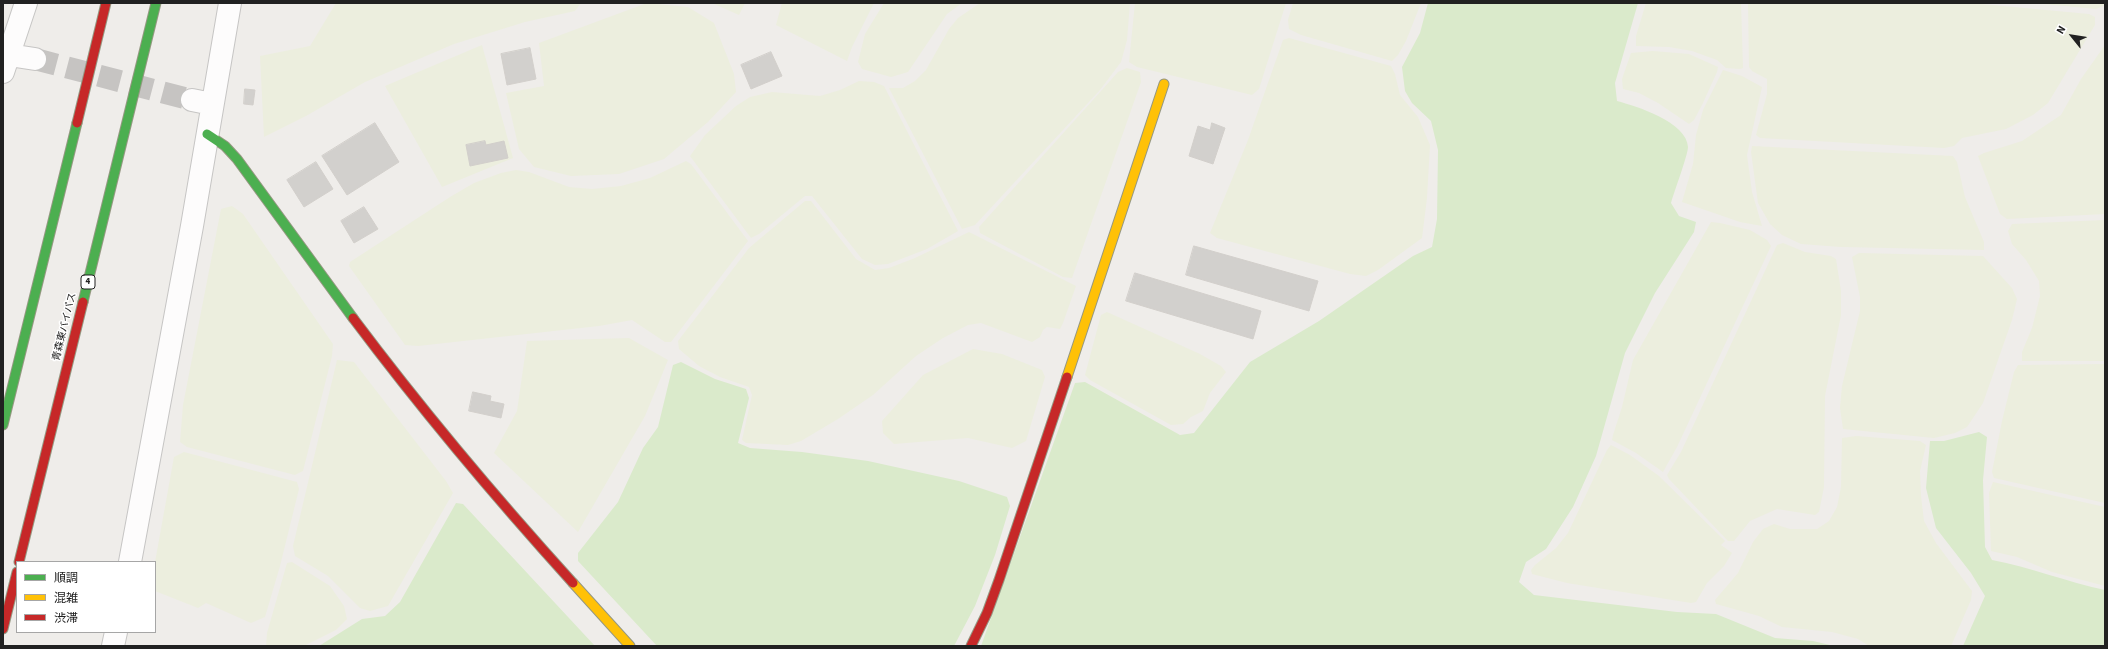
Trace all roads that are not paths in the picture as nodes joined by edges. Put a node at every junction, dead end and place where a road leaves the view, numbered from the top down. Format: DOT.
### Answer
graph roads {
  1 [pos="26,3"];
  2 [pos="106,3"];
  3 [pos="156,3"];
  4 [pos="230,3"];
  5 [pos="34,59"];
  6 [pos="6,64"];
  7 [pos="1164,84"];
  8 [pos="207,134"];
  9 [pos="3,424"];
  10 [pos="19,561"];
  11 [pos="130,561"];
  12 [pos="16,576"];
  13 [pos="3,629"];
  14 [pos="116,633"];
  15 [pos="114,646"];
  16 [pos="630,646"];
  17 [pos="971,646"];
  1 -- 6 [label="street"];
  2 -- 9 [label="main road"];
  3 -- 10 [label="main road, 青森東バイパス / 4"];
  4 -- 8 [label="street"];
  5 -- 6 [label="street"];
  7 -- 17 [label="main road"];
  8 -- 11 [label="street"];
  8 -- 16 [label="main road"];
  12 -- 13 [label="main road"];
  14 -- 15 [label="street"];
}
